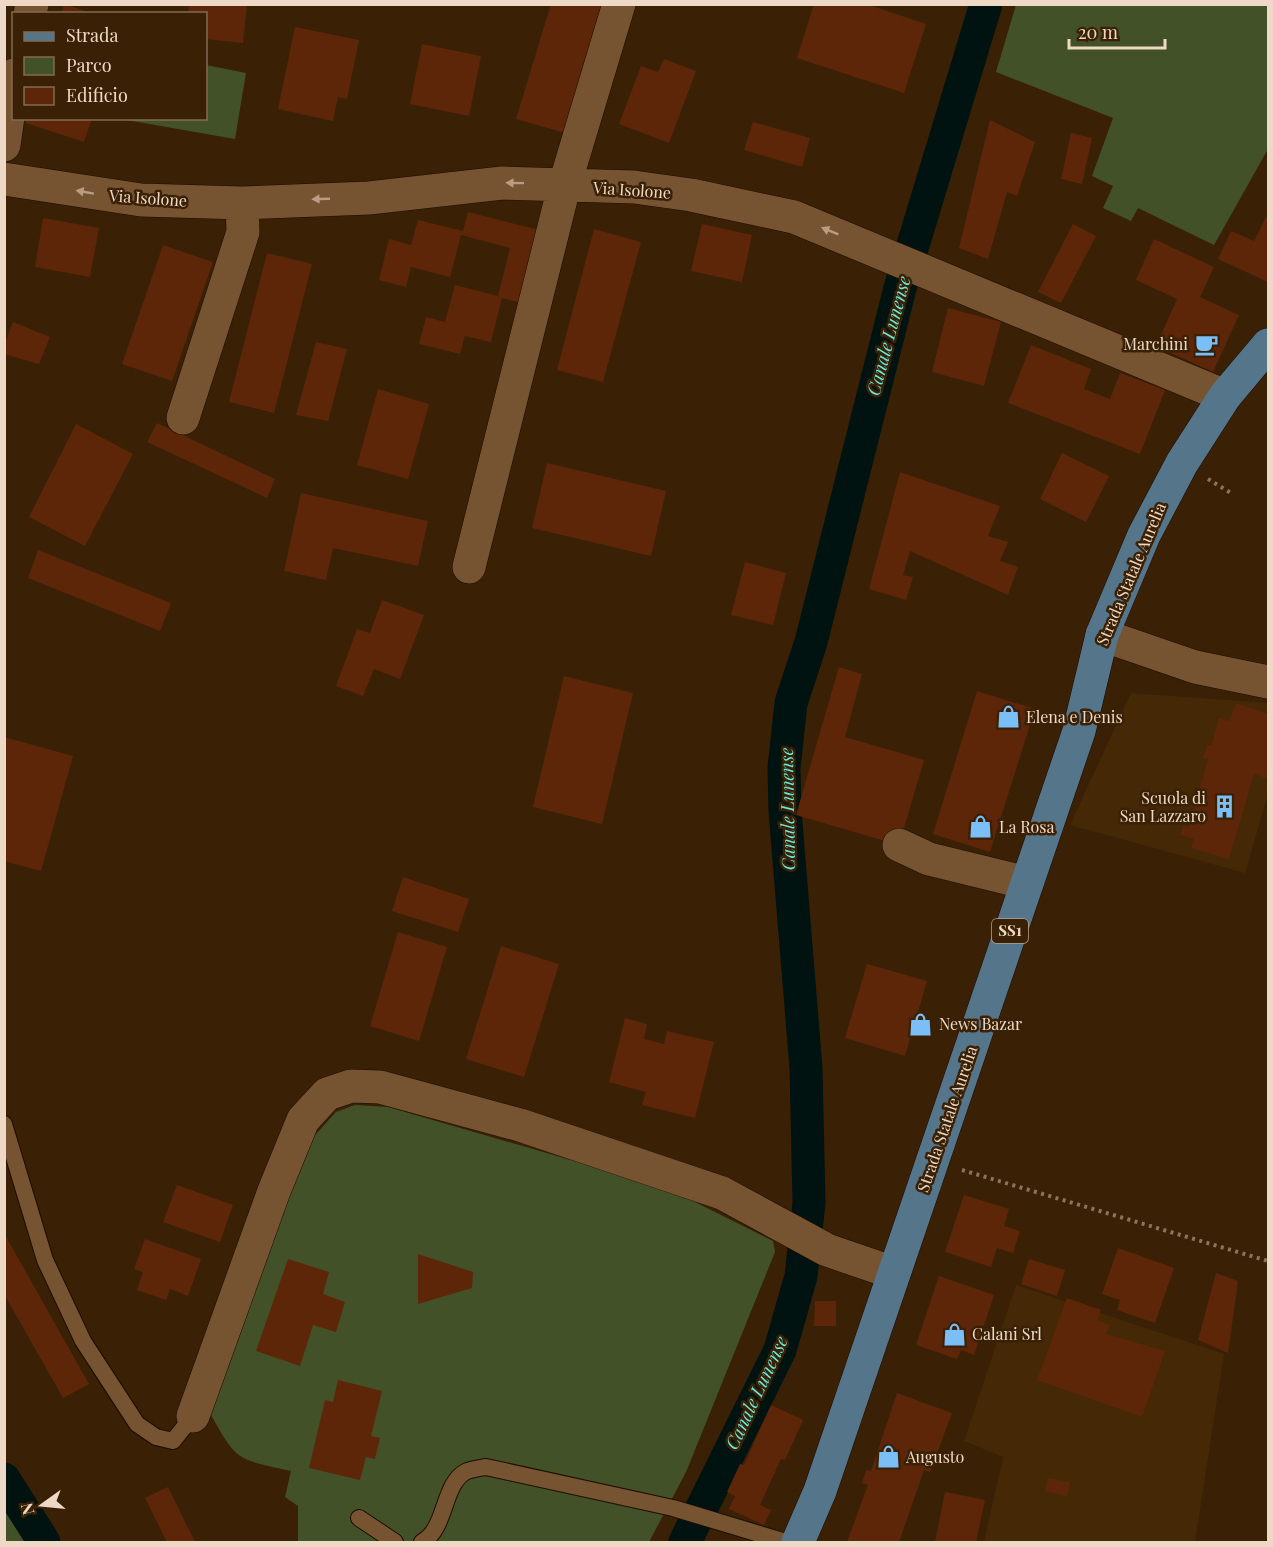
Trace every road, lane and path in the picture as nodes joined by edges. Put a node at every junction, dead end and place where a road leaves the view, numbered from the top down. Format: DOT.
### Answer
graph roads {
  1 [pos="619,4"];
  2 [pos="12,89"];
  3 [pos="4,145"];
  4 [pos="4,179"];
  5 [pos="564,187"];
  6 [pos="242,203"];
  7 [pos="1269,345"];
  8 [pos="1225,396"];
  9 [pos="183,418"];
  10 [pos="469,567"];
  11 [pos="1102,635"];
  12 [pos="1269,682"];
  13 [pos="899,845"];
  14 [pos="1027,883"];
  15 [pos="4,1124"];
  16 [pos="933,1161"];
  17 [pos="1269,1261"];
  18 [pos="894,1273"];
  19 [pos="193,1416"];
  20 [pos="359,1518"];
  21 [pos="395,1542"];
  22 [pos="422,1542"];
  23 [pos="786,1542"];
  24 [pos="798,1542"];
  1 -- 5 [label="street"];
  2 -- 3 [label="street"];
  6 -- 4 [label="street, Via Isolone, one-way"];
  5 -- 6 [label="street, Via Isolone, one-way"];
  8 -- 5 [label="street, Via Isolone, one-way"];
  5 -- 10 [label="street"];
  6 -- 9 [label="street"];
  7 -- 8 [label="main road, Strada Statale Aurelia / SS1"];
  8 -- 11 [label="main road, Strada Statale Aurelia / SS1"];
  11 -- 12 [label="street"];
  11 -- 14 [label="main road, Strada Statale Aurelia / SS1"];
  13 -- 14 [label="street"];
  14 -- 16 [label="main road, Strada Statale Aurelia / SS1"];
  15 -- 19 [label="lane"];
  16 -- 17 [label="path"];
  16 -- 18 [label="main road, Strada Statale Aurelia / SS1"];
  18 -- 19 [label="street"];
  18 -- 24 [label="main road, Strada Statale Aurelia / SS1"];
  20 -- 21 [label="lane"];
  22 -- 23 [label="lane"];
}
